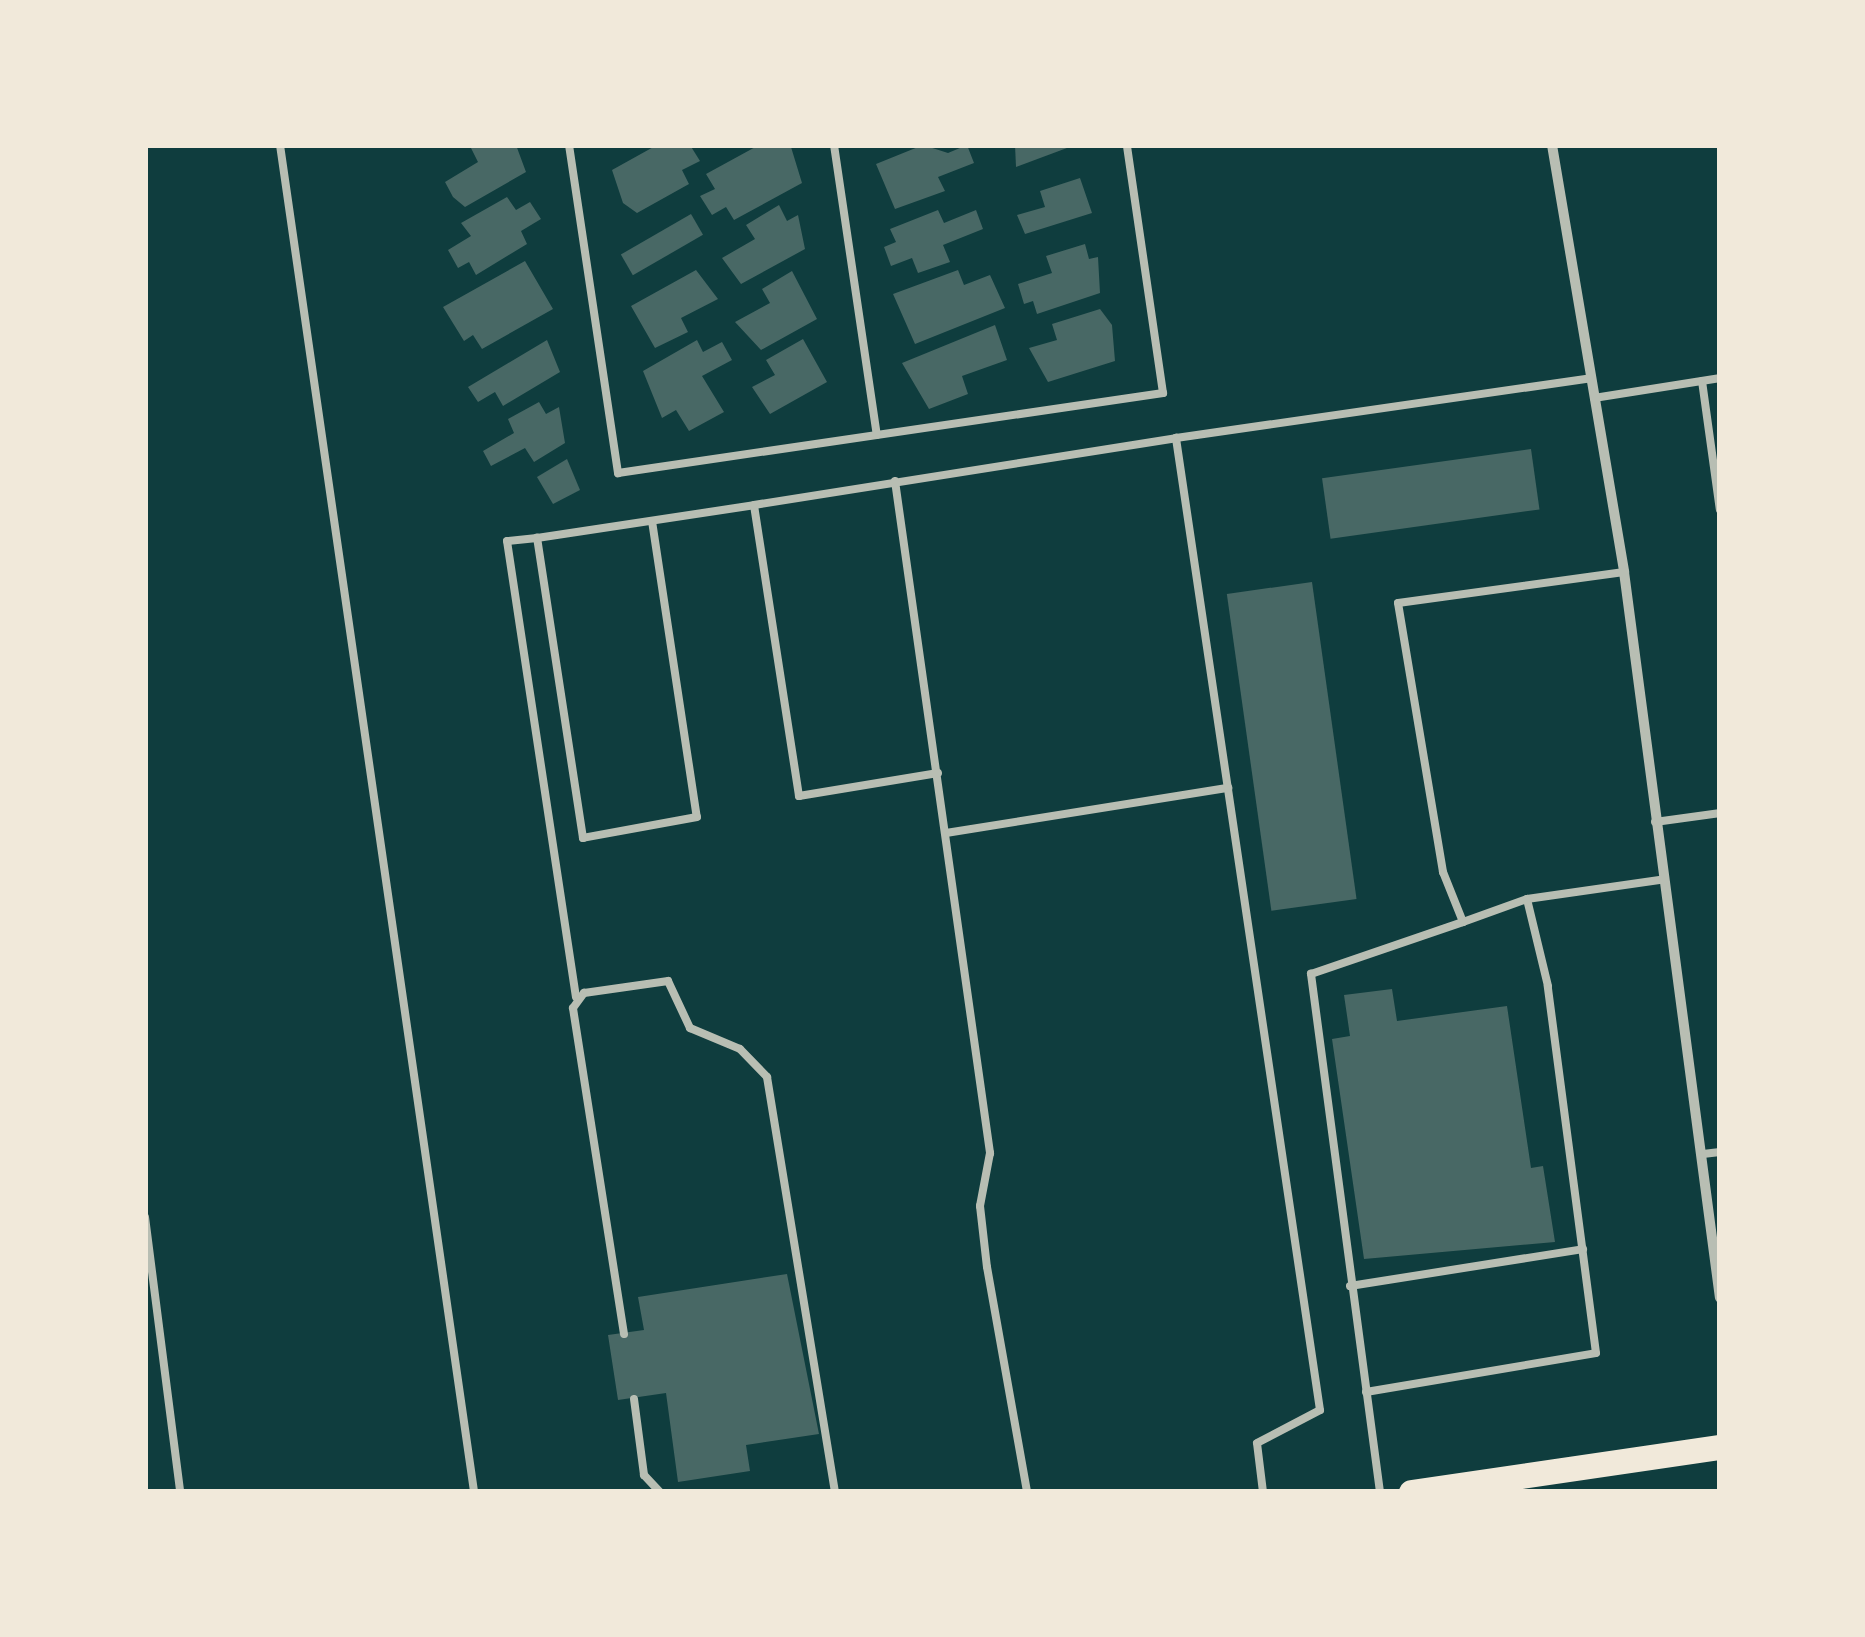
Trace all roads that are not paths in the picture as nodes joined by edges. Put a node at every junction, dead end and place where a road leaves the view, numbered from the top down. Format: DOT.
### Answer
graph roads {
  1 [pos="280,145"];
  2 [pos="569,145"];
  3 [pos="834,145"];
  4 [pos="1126,145"];
  5 [pos="1552,145"];
  6 [pos="1591,378"];
  7 [pos="1720,378"];
  8 [pos="1702,381"];
  9 [pos="1594,398"];
  10 [pos="876,434"];
  11 [pos="1176,438"];
  12 [pos="894,481"];
  13 [pos="754,506"];
  14 [pos="1720,510"];
  15 [pos="652,521"];
  16 [pos="537,538"];
  17 [pos="1624,572"];
  18 [pos="938,773"];
  19 [pos="1228,788"];
  20 [pos="1720,813"];
  21 [pos="1654,822"];
  22 [pos="946,833"];
  23 [pos="1665,879"];
  24 [pos="1527,899"];
  25 [pos="1463,922"];
  26 [pos="576,997"];
  27 [pos="1720,1152"];
  28 [pos="1703,1154"];
  29 [pos="145,1217"];
  30 [pos="1716,1220"];
  31 [pos="1583,1249"];
  32 [pos="1350,1286"];
  33 [pos="1720,1298"];
  34 [pos="624,1334"];
  35 [pos="1366,1392"];
  36 [pos="634,1399"];
  37 [pos="1720,1447"];
  38 [pos="180,1492"];
  39 [pos="474,1492"];
  40 [pos="660,1492"];
  41 [pos="835,1492"];
  42 [pos="1027,1492"];
  43 [pos="1263,1492"];
  44 [pos="1380,1492"];
  45 [pos="1411,1492"];
  1 -- 39 [label="lane"];
  2 -- 10 [label="lane"];
  3 -- 10 [label="lane"];
  4 -- 10 [label="lane"];
  5 -- 6 [label="street"];
  6 -- 9 [label="street"];
  6 -- 11 [label="lane"];
  7 -- 8 [label="lane"];
  8 -- 9 [label="lane"];
  8 -- 14 [label="lane"];
  9 -- 17 [label="street"];
  11 -- 12 [label="lane"];
  11 -- 19 [label="lane"];
  12 -- 13 [label="lane"];
  12 -- 18 [label="lane"];
  13 -- 15 [label="lane"];
  13 -- 18 [label="lane"];
  15 -- 16 [label="lane"];
  15 -- 16 [label="lane"];
  16 -- 26 [label="lane"];
  17 -- 21 [label="street"];
  17 -- 25 [label="lane"];
  18 -- 22 [label="lane"];
  19 -- 22 [label="lane"];
  19 -- 43 [label="lane"];
  20 -- 21 [label="lane"];
  21 -- 23 [label="street"];
  22 -- 42 [label="lane"];
  23 -- 24 [label="lane"];
  23 -- 28 [label="street"];
  24 -- 25 [label="lane"];
  24 -- 31 [label="lane"];
  25 -- 32 [label="lane"];
  26 -- 34 [label="lane"];
  26 -- 41 [label="lane"];
  27 -- 28 [label="lane"];
  28 -- 30 [label="street"];
  29 -- 38 [label="lane"];
  30 -- 33 [label="street"];
  31 -- 32 [label="lane"];
  31 -- 35 [label="lane"];
  32 -- 35 [label="lane"];
  35 -- 44 [label="lane"];
  36 -- 40 [label="lane"];
  37 -- 45 [label="main road"];
}
